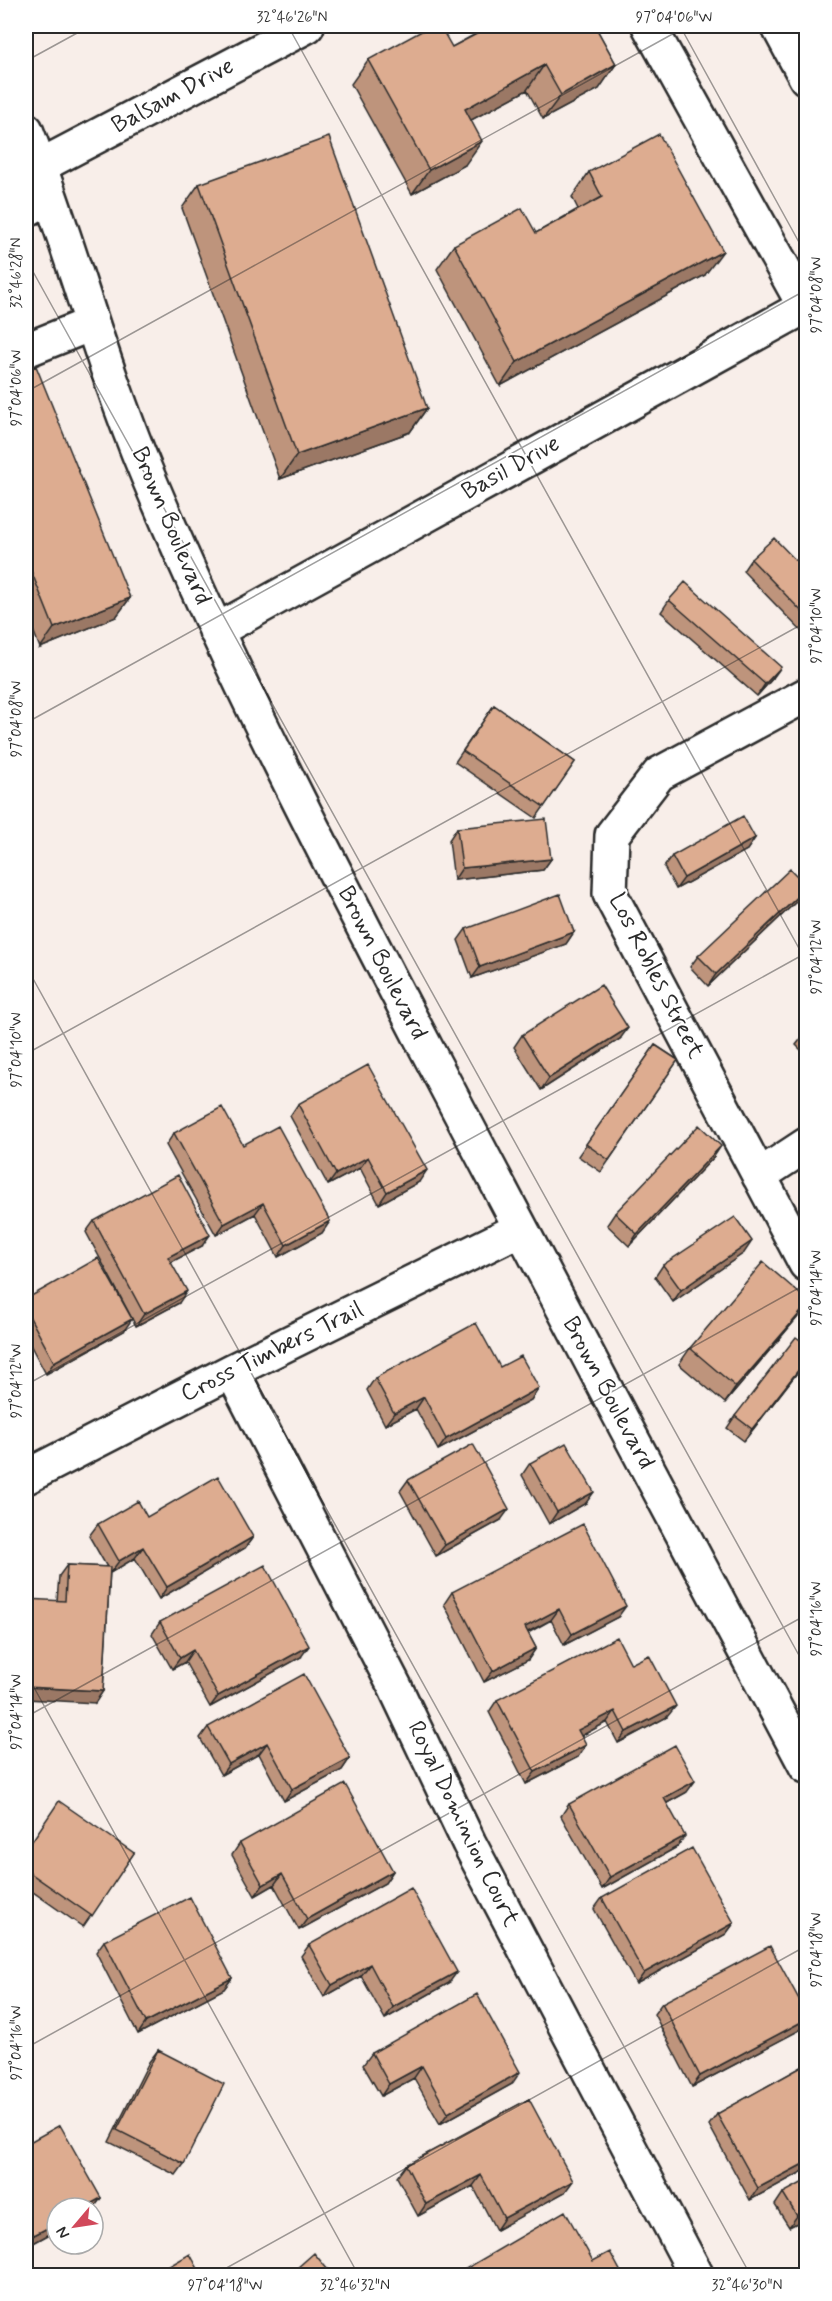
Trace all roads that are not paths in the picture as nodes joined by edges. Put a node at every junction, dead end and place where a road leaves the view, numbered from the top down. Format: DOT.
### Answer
graph roads {
  1 [pos="307,26"];
  2 [pos="650,26"];
  3 [pos="778,26"];
  4 [pos="807,78"];
  5 [pos="26,130"];
  6 [pos="38,191"];
  7 [pos="806,306"];
  8 [pos="91,324"];
  9 [pos="26,350"];
  10 [pos="216,631"];
  11 [pos="807,695"];
  12 [pos="807,1145"];
  13 [pos="759,1176"];
  14 [pos="520,1229"];
  15 [pos="807,1264"];
  16 [pos="232,1371"];
  17 [pos="26,1477"];
  18 [pos="807,1766"];
  19 [pos="697,2276"];
  1 -- 6 [label="street, Balsam Drive"];
  2 -- 7 [label="street"];
  3 -- 4 [label="street"];
  5 -- 6 [label="street, Brown Boulevard"];
  6 -- 8 [label="street, Brown Boulevard"];
  7 -- 10 [label="street, Basil Drive"];
  8 -- 9 [label="street"];
  8 -- 10 [label="street, Brown Boulevard"];
  10 -- 14 [label="street, Brown Boulevard"];
  11 -- 13 [label="street, Los Robles Street"];
  12 -- 13 [label="street"];
  13 -- 15 [label="street, Los Robles Street"];
  14 -- 16 [label="street, Cross Timbers Trail"];
  14 -- 18 [label="street, Brown Boulevard"];
  16 -- 17 [label="street, Cross Timbers Trail"];
  16 -- 19 [label="street, Royal Dominion Court"];
}
